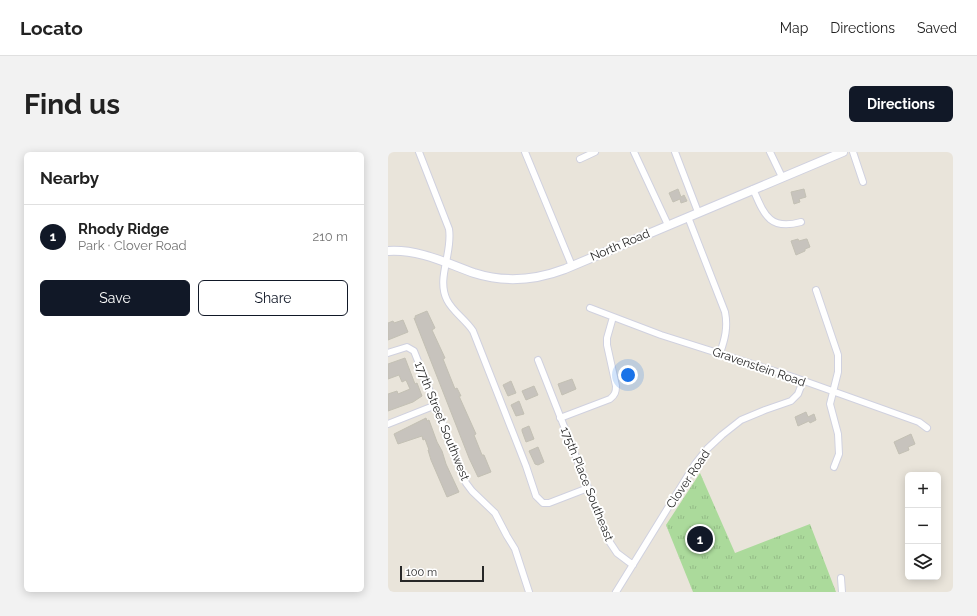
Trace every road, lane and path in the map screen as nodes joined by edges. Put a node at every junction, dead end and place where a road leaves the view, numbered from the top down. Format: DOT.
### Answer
graph roads {
  1 [pos="419,152"];
  2 [pos="525,152"];
  3 [pos="595,152"];
  4 [pos="634,152"];
  5 [pos="675,152"];
  6 [pos="770,152"];
  7 [pos="843,152"];
  8 [pos="853,152"];
  9 [pos="580,159"];
  10 [pos="782,177"];
  11 [pos="863,182"];
  12 [pos="753,189"];
  13 [pos="698,212"];
  14 [pos="688,217"];
  15 [pos="800,222"];
  16 [pos="668,225"];
  17 [pos="388,251"];
  18 [pos="446,262"];
  19 [pos="572,266"];
  20 [pos="816,290"];
  21 [pos="590,308"];
  22 [pos="613,317"];
  23 [pos="388,353"];
  24 [pos="720,353"];
  25 [pos="538,360"];
  26 [pos="803,381"];
  27 [pos="832,392"];
  28 [pos="436,405"];
  29 [pos="560,418"];
  30 [pos="388,424"];
  31 [pos="927,428"];
  32 [pos="834,467"];
  33 [pos="588,488"];
  34 [pos="633,565"];
  35 [pos="841,578"];
  36 [pos="529,592"];
  37 [pos="616,592"];
  38 [pos="842,592"];
  1 -- 18 [label="street"];
  2 -- 19 [label="street"];
  3 -- 9 [label="street"];
  4 -- 16 [label="street"];
  5 -- 13 [label="street"];
  6 -- 10 [label="street"];
  7 -- 10 [label="street, North Road"];
  8 -- 11 [label="street"];
  10 -- 12 [label="street, North Road"];
  12 -- 13 [label="street, North Road"];
  12 -- 15 [label="street"];
  13 -- 14 [label="street, North Road"];
  14 -- 16 [label="street, North Road"];
  14 -- 24 [label="street"];
  16 -- 19 [label="street, North Road"];
  17 -- 18 [label="street, North Road"];
  18 -- 19 [label="street, North Road"];
  18 -- 33 [label="street"];
  20 -- 27 [label="street"];
  21 -- 22 [label="street, Gravenstein Road"];
  22 -- 24 [label="street, Gravenstein Road"];
  22 -- 29 [label="street"];
  23 -- 28 [label="street, 177th Street Southwest"];
  24 -- 26 [label="street, Gravenstein Road"];
  25 -- 29 [label="street, 175th Place Southeast"];
  26 -- 27 [label="street, Gravenstein Road"];
  26 -- 34 [label="street, Clover Road"];
  27 -- 31 [label="street, Gravenstein Road"];
  27 -- 32 [label="street"];
  28 -- 30 [label="street"];
  28 -- 36 [label="street, 177th Street Southwest"];
  29 -- 33 [label="street, 175th Place Southeast"];
  33 -- 34 [label="street, 175th Place Southeast"];
  34 -- 37 [label="street, Clover Road"];
  35 -- 38 [label="street"];
}
